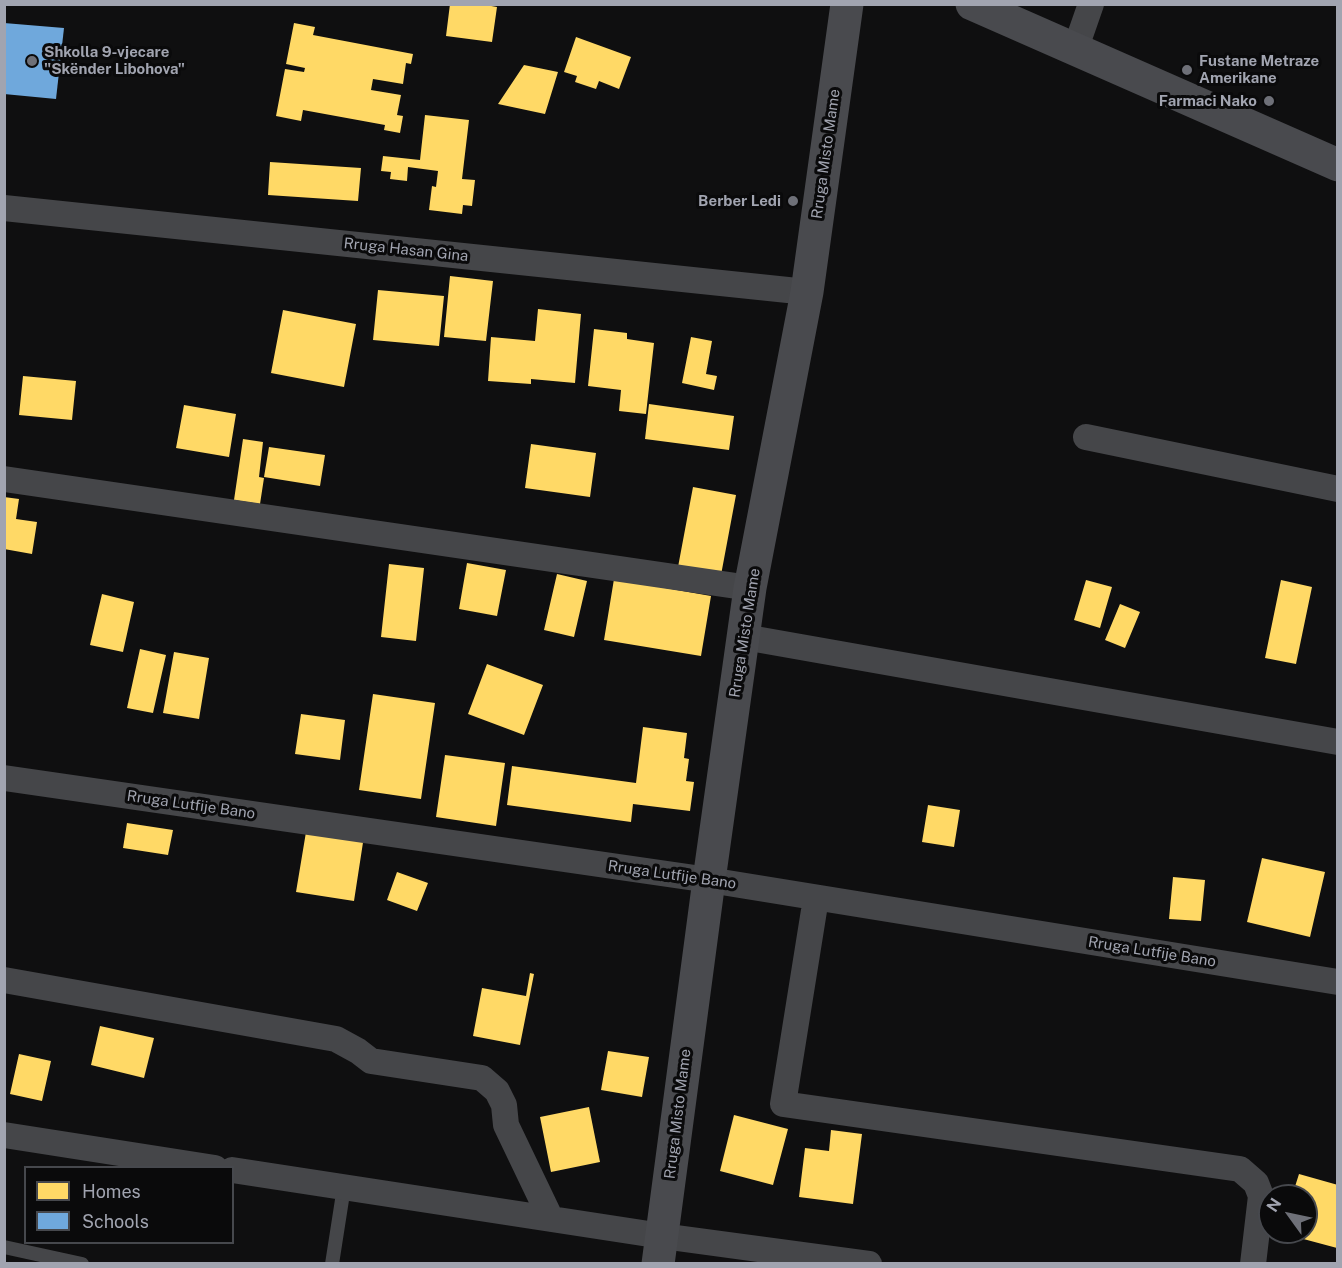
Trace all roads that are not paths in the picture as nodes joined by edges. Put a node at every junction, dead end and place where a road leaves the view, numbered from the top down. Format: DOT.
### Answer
graph roads {
  1 [pos="847,4"];
  2 [pos="972,4"];
  3 [pos="1091,4"];
  4 [pos="1075,50"];
  5 [pos="1338,165"];
  6 [pos="4,208"];
  7 [pos="807,292"];
  8 [pos="1086,437"];
  9 [pos="4,479"];
  10 [pos="1338,489"];
  11 [pos="750,588"];
  12 [pos="744,637"];
  13 [pos="1338,742"];
  14 [pos="4,778"];
  15 [pos="709,880"];
  16 [pos="816,898"];
  17 [pos="4,980"];
  18 [pos="1338,982"];
  19 [pos="4,1135"];
  20 [pos="208,1166"];
  21 [pos="234,1170"];
  22 [pos="344,1187"];
  23 [pos="551,1219"];
  24 [pos="4,1247"];
  25 [pos="660,1250"];
  26 [pos="789,1258"];
  27 [pos="82,1263"];
  28 [pos="332,1263"];
  29 [pos="869,1263"];
  30 [pos="1253,1263"];
  1 -- 7 [label="street, Rruga Misto Mame"];
  2 -- 4 [label="street"];
  3 -- 4 [label="street"];
  4 -- 5 [label="street"];
  6 -- 7 [label="street, Rruga Hasan Gina"];
  7 -- 11 [label="street, Rruga Misto Mame"];
  8 -- 10 [label="street"];
  9 -- 11 [label="street"];
  11 -- 12 [label="street, Rruga Misto Mame"];
  12 -- 13 [label="street"];
  12 -- 15 [label="street, Rruga Misto Mame"];
  14 -- 15 [label="street, Rruga Lutfije Bano"];
  15 -- 16 [label="street, Rruga Lutfije Bano"];
  15 -- 25 [label="street, Rruga Misto Mame"];
  16 -- 18 [label="street, Rruga Lutfije Bano"];
  16 -- 30 [label="street"];
  17 -- 23 [label="street"];
  19 -- 20 [label="street"];
  21 -- 22 [label="street"];
  22 -- 23 [label="street"];
  22 -- 28 [label="lane"];
  23 -- 25 [label="street"];
  24 -- 27 [label="lane"];
  25 -- 26 [label="street"];
  26 -- 29 [label="street"];
}
